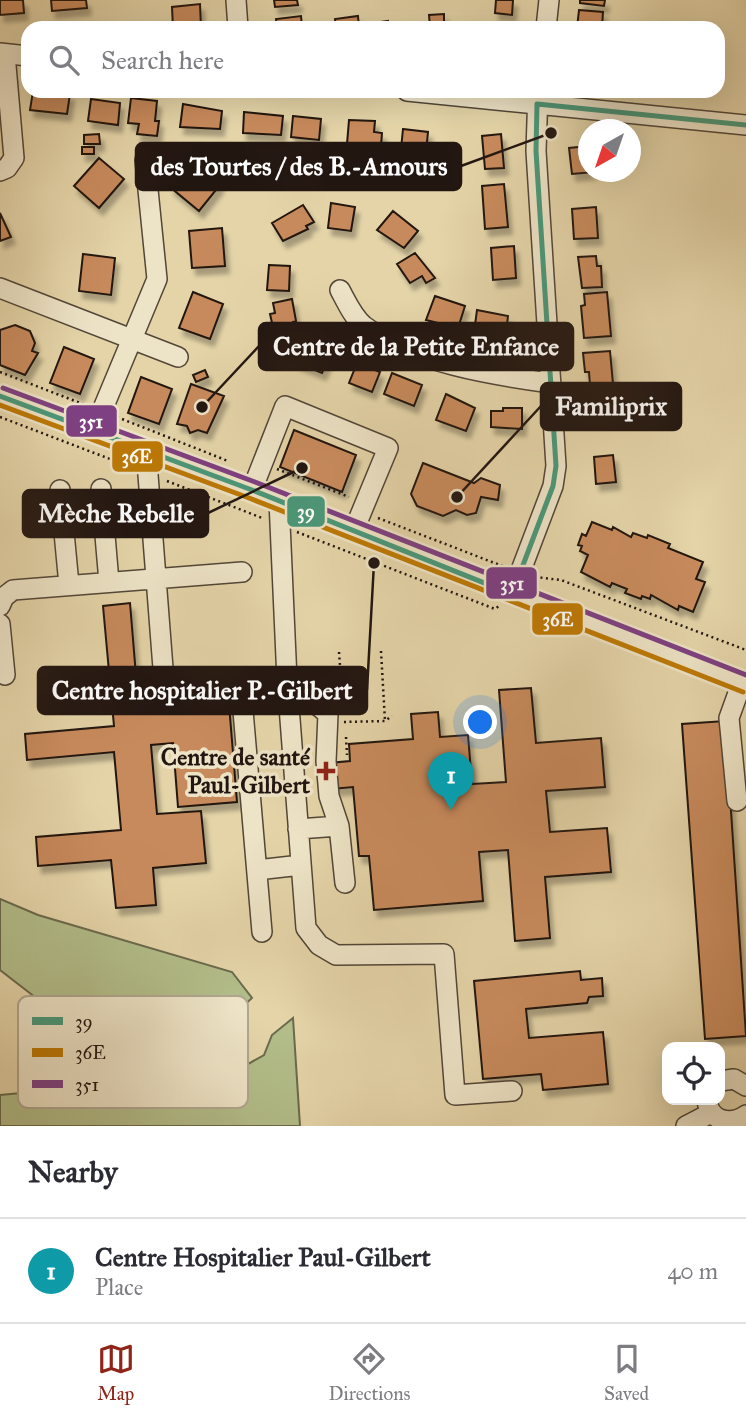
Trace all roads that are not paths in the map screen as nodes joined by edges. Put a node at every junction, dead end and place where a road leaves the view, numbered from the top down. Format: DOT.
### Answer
graph roads {
  1 [pos="236,0"];
  2 [pos="549,0"];
  3 [pos="238,21"];
  4 [pos="547,21"];
  5 [pos="3,54"];
  6 [pos="21,55"];
  7 [pos="537,98"];
  8 [pos="544,98"];
  9 [pos="746,125"];
  10 [pos="145,160"];
  11 [pos="0,171"];
  12 [pos="0,288"];
  13 [pos="340,290"];
  14 [pos="130,338"];
  15 [pos="177,356"];
  16 [pos="551,383"];
  17 [pos="0,396"];
  18 [pos="94,430"];
  19 [pos="146,449"];
  20 [pos="102,489"];
  21 [pos="60,490"];
  22 [pos="252,490"];
  23 [pos="279,501"];
  24 [pos="354,530"];
  25 [pos="242,572"];
  26 [pos="155,578"];
  27 [pos="109,582"];
  28 [pos="69,585"];
  29 [pos="512,594"];
  30 [pos="0,607"];
  31 [pos="0,624"];
  32 [pos="5,675"];
  33 [pos="744,683"];
  34 [pos="288,688"];
  35 [pos="242,699"];
  36 [pos="737,801"];
  37 [pos="339,826"];
  38 [pos="298,829"];
  39 [pos="301,865"];
  40 [pos="257,870"];
  41 [pos="345,883"];
  42 [pos="262,932"];
  43 [pos="725,1080"];
  44 [pos="745,1082"];
  45 [pos="512,1091"];
  46 [pos="709,1106"];
  47 [pos="746,1115"];
  48 [pos="686,1126"];
  1 -- 3 [label="street"];
  2 -- 4 [label="street"];
  5 -- 6 [label="street"];
  5 -- 11 [label="street"];
  7 -- 16 [label="street"];
  8 -- 9 [label="street"];
  10 -- 14 [label="street"];
  12 -- 14 [label="street"];
  13 -- 16 [label="street"];
  14 -- 15 [label="street"];
  14 -- 18 [label="street"];
  16 -- 29 [label="street"];
  17 -- 18 [label="street"];
  18 -- 19 [label="street"];
  19 -- 22 [label="street"];
  19 -- 26 [label="street"];
  20 -- 27 [label="street"];
  21 -- 28 [label="street"];
  22 -- 23 [label="street"];
  22 -- 24 [label="street"];
  23 -- 24 [label="street"];
  23 -- 34 [label="street"];
  24 -- 29 [label="street"];
  25 -- 26 [label="street"];
  26 -- 27 [label="street"];
  26 -- 35 [label="street"];
  27 -- 28 [label="street"];
  28 -- 30 [label="street"];
  29 -- 33 [label="street"];
  31 -- 32 [label="street"];
  33 -- 36 [label="street"];
  34 -- 35 [label="street"];
  34 -- 37 [label="street"];
  34 -- 38 [label="street"];
  35 -- 40 [label="street"];
  37 -- 38 [label="street"];
  37 -- 41 [label="street"];
  38 -- 39 [label="street"];
  39 -- 40 [label="street"];
  39 -- 45 [label="street"];
  40 -- 42 [label="street"];
  43 -- 44 [label="street"];
  46 -- 47 [label="street"];
  46 -- 48 [label="street"];
}
